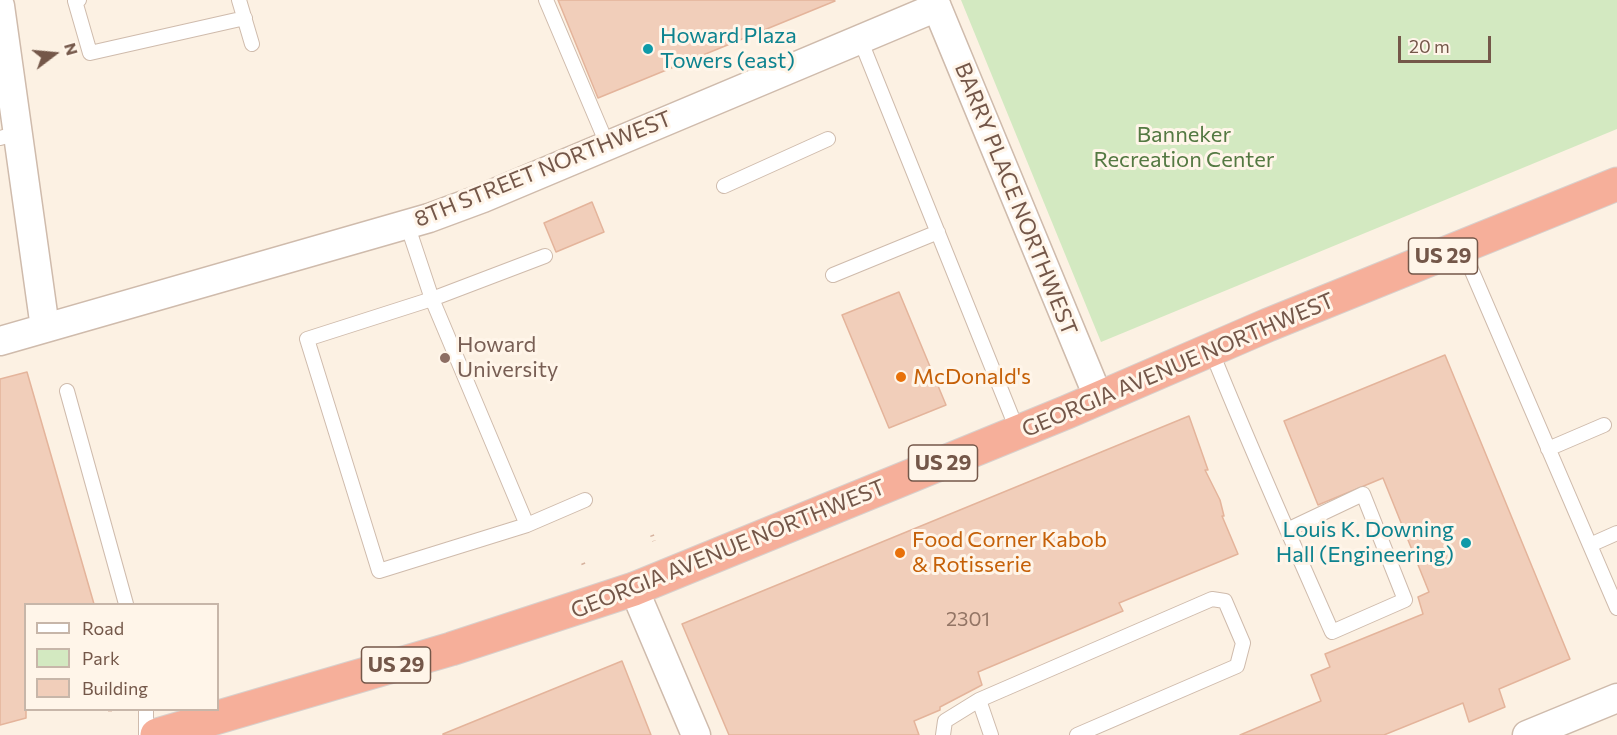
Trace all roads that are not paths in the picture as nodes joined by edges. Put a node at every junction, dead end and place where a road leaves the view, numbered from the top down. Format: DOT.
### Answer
graph roads {
  1 [pos="79,0"];
  2 [pos="239,0"];
  3 [pos="546,0"];
  4 [pos="935,4"];
  5 [pos="0,6"];
  6 [pos="245,18"];
  7 [pos="860,39"];
  8 [pos="252,44"];
  9 [pos="9,136"];
  10 [pos="828,139"];
  11 [pos="607,144"];
  12 [pos="1617,184"];
  13 [pos="724,186"];
  14 [pos="407,224"];
  15 [pos="938,232"];
  16 [pos="1462,248"];
  17 [pos="545,256"];
  18 [pos="833,275"];
  19 [pos="432,299"];
  20 [pos="45,328"];
  21 [pos="0,340"];
  22 [pos="1211,350"];
  23 [pos="66,391"];
  24 [pos="1098,399"];
  25 [pos="1604,425"];
  26 [pos="1018,432"];
  27 [pos="1548,449"];
  28 [pos="585,500"];
  29 [pos="527,525"];
  30 [pos="1287,530"];
  31 [pos="1617,532"];
  32 [pos="1590,545"];
  33 [pos="633,590"];
  34 [pos="126,603"];
  35 [pos="1617,608"];
  36 [pos="1617,698"];
  37 [pos="979,700"];
  38 [pos="146,711"];
  39 [pos="146,735"];
  40 [pos="157,735"];
  41 [pos="696,735"];
  42 [pos="943,735"];
  43 [pos="991,735"];
  44 [pos="1077,735"];
  45 [pos="1527,735"];
  1 -- 6 [label="lane"];
  2 -- 6 [label="lane"];
  3 -- 11 [label="lane"];
  4 -- 7 [label="street, 8TH STREET NORTHWEST"];
  4 -- 24 [label="street, BARRY PLACE NORTHWEST"];
  5 -- 9 [label="street"];
  6 -- 8 [label="lane"];
  7 -- 11 [label="street, 8TH STREET NORTHWEST"];
  7 -- 15 [label="lane"];
  9 -- 20 [label="street"];
  10 -- 13 [label="lane"];
  11 -- 14 [label="street, 8TH STREET NORTHWEST"];
  12 -- 16 [label="highway, GEORGIA AVENUE NORTHWEST / US 29"];
  14 -- 19 [label="lane"];
  14 -- 20 [label="street, 8TH STREET NORTHWEST"];
  15 -- 18 [label="lane"];
  15 -- 26 [label="lane"];
  16 -- 22 [label="highway, GEORGIA AVENUE NORTHWEST / US 29"];
  16 -- 27 [label="lane"];
  17 -- 19 [label="lane"];
  19 -- 29 [label="lane"];
  19 -- 29 [label="lane"];
  20 -- 21 [label="street, 8TH STREET NORTHWEST"];
  22 -- 24 [label="highway, GEORGIA AVENUE NORTHWEST / US 29"];
  22 -- 30 [label="lane"];
  23 -- 34 [label="lane"];
  24 -- 26 [label="highway, GEORGIA AVENUE NORTHWEST / US 29"];
  25 -- 27 [label="lane"];
  26 -- 33 [label="highway, GEORGIA AVENUE NORTHWEST / US 29"];
  27 -- 32 [label="lane"];
  28 -- 29 [label="lane"];
  30 -- 30 [label="lane"];
  31 -- 32 [label="lane"];
  32 -- 35 [label="lane"];
  33 -- 40 [label="highway, GEORGIA AVENUE NORTHWEST / US 29"];
  33 -- 41 [label="street"];
  36 -- 45 [label="street"];
  37 -- 42 [label="lane"];
  37 -- 43 [label="lane"];
  37 -- 44 [label="lane"];
  38 -- 39 [label="lane"];
}
